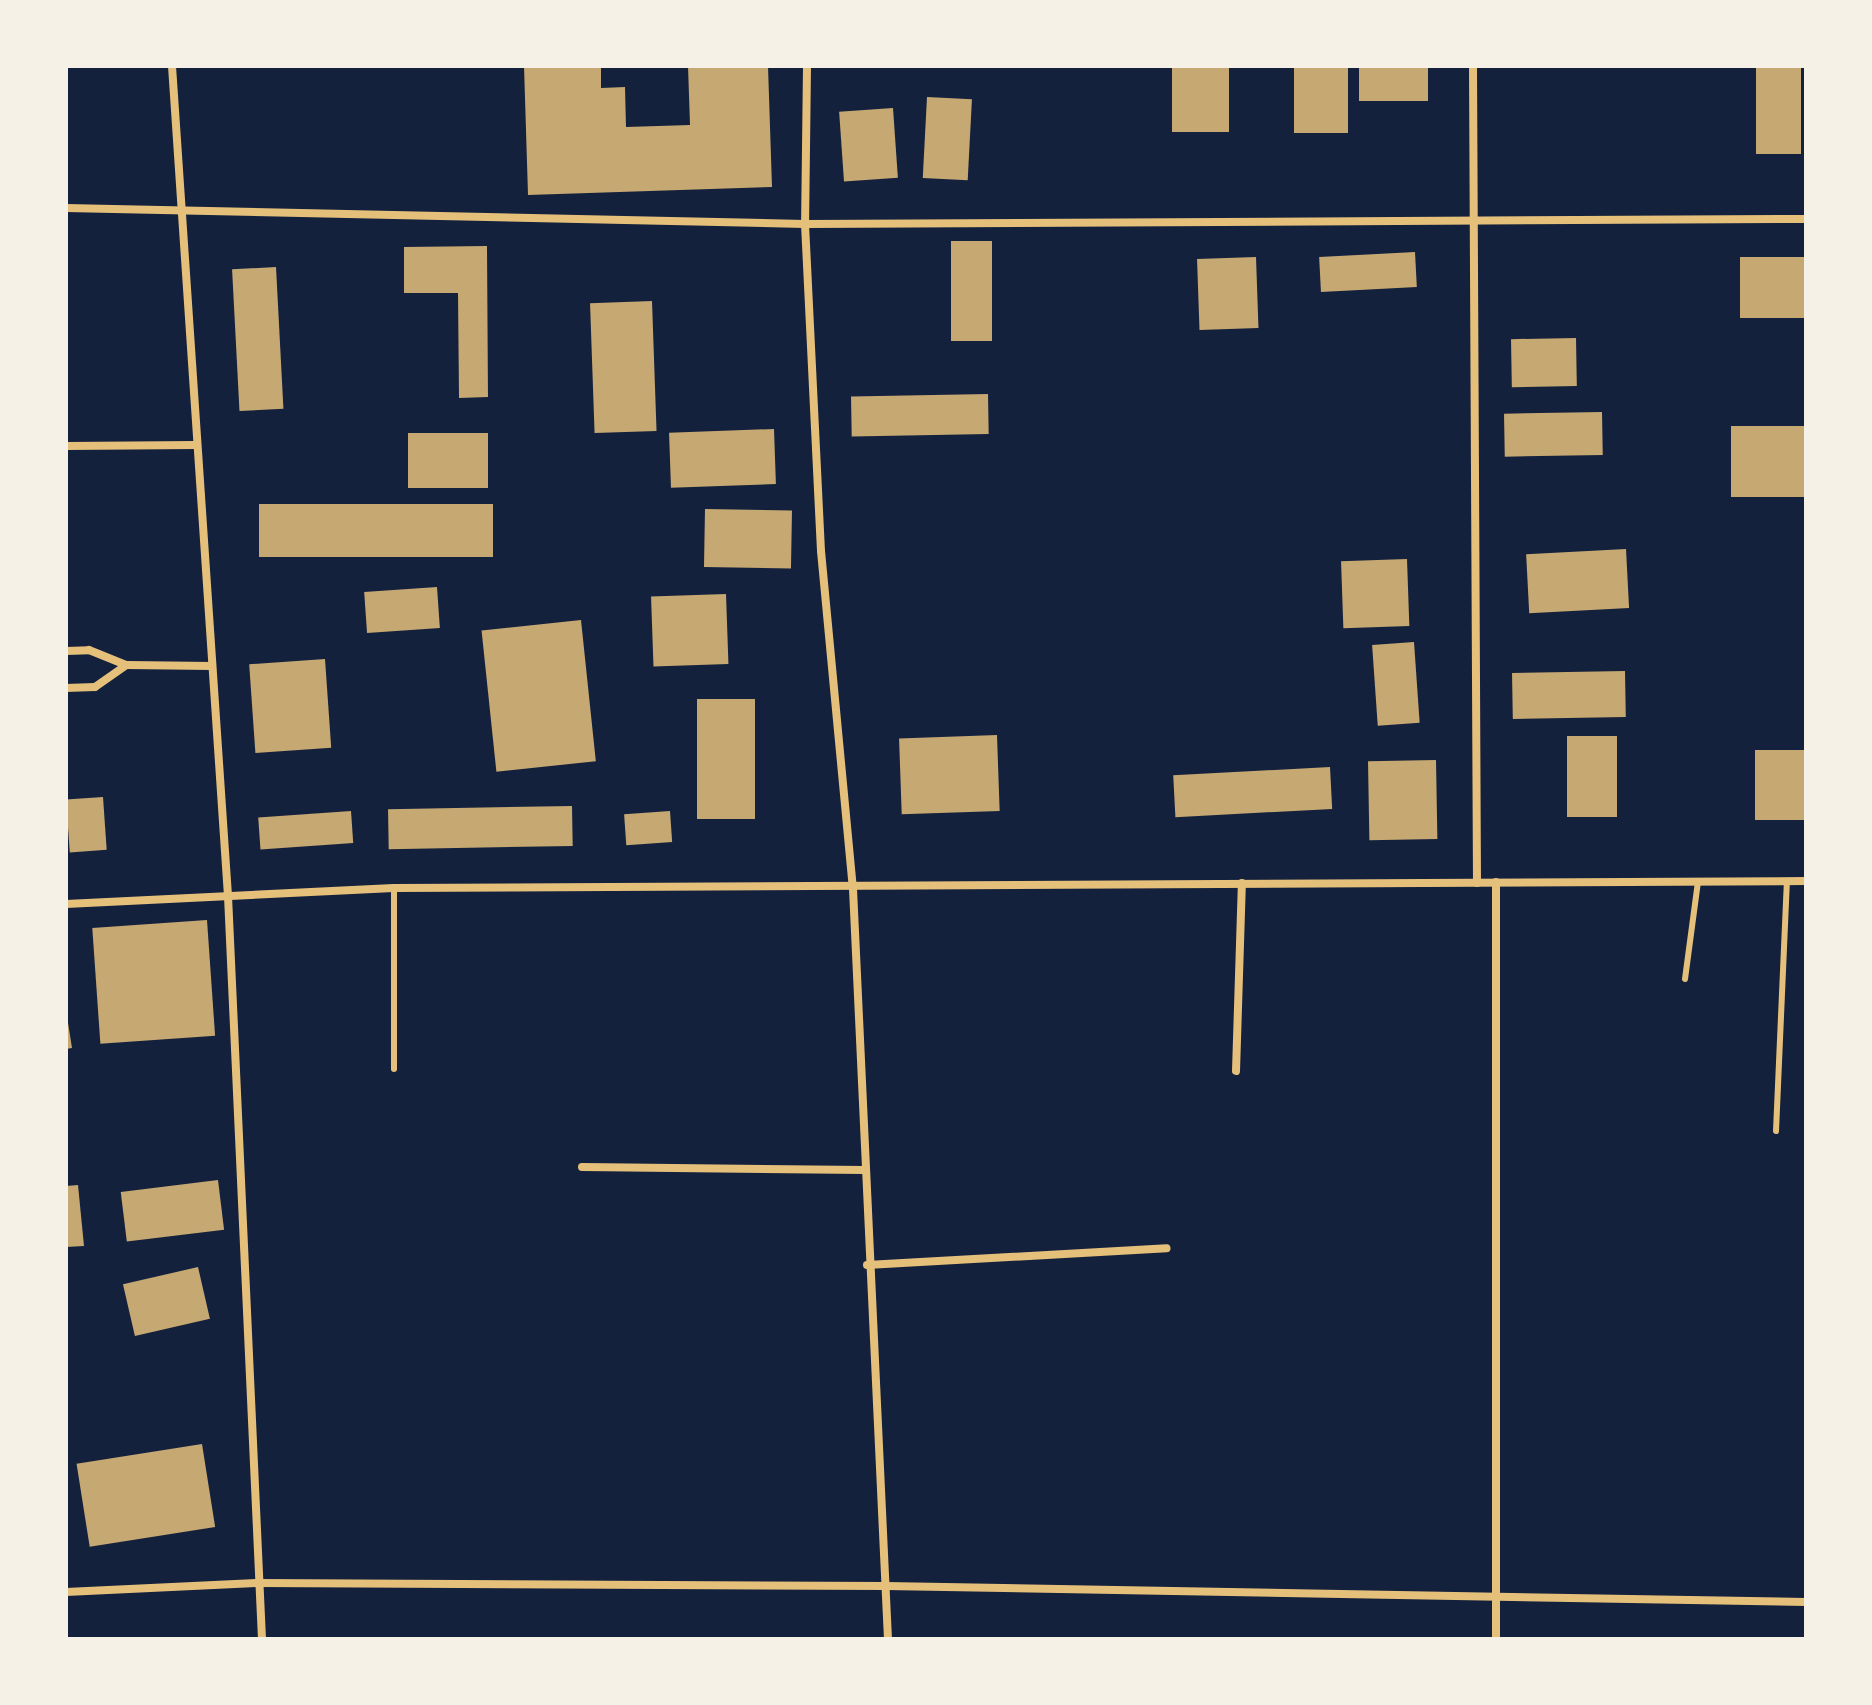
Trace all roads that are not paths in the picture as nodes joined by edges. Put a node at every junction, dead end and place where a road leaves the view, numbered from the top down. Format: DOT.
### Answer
graph roads {
  1 [pos="172,66"];
  2 [pos="807,66"];
  3 [pos="1473,66"];
  4 [pos="66,208"];
  5 [pos="179,208"];
  6 [pos="1806,219"];
  7 [pos="1473,221"];
  8 [pos="805,224"];
  9 [pos="196,445"];
  10 [pos="66,446"];
  11 [pos="66,651"];
  12 [pos="126,665"];
  13 [pos="212,666"];
  14 [pos="66,688"];
  15 [pos="1806,881"];
  16 [pos="1496,882"];
  17 [pos="1698,882"];
  18 [pos="1787,882"];
  19 [pos="1242,883"];
  20 [pos="1477,883"];
  21 [pos="394,888"];
  22 [pos="853,889"];
  23 [pos="228,896"];
  24 [pos="66,904"];
  25 [pos="1685,979"];
  26 [pos="394,1069"];
  27 [pos="1236,1071"];
  28 [pos="1776,1131"];
  29 [pos="582,1167"];
  30 [pos="864,1170"];
  31 [pos="1167,1248"];
  32 [pos="867,1265"];
  33 [pos="257,1583"];
  34 [pos="886,1586"];
  35 [pos="66,1592"];
  36 [pos="1497,1597"];
  37 [pos="1806,1602"];
  38 [pos="262,1639"];
  39 [pos="888,1639"];
  40 [pos="1496,1639"];
  1 -- 5 [label="street"];
  2 -- 8 [label="street"];
  3 -- 7 [label="street"];
  4 -- 5 [label="street"];
  5 -- 8 [label="street"];
  5 -- 9 [label="street"];
  6 -- 7 [label="street"];
  7 -- 8 [label="street"];
  7 -- 20 [label="street"];
  8 -- 22 [label="street"];
  9 -- 10 [label="street"];
  9 -- 13 [label="street"];
  11 -- 12 [label="street"];
  12 -- 13 [label="street"];
  12 -- 14 [label="street"];
  13 -- 23 [label="street"];
  15 -- 18 [label="street"];
  16 -- 17 [label="street"];
  16 -- 20 [label="street"];
  16 -- 36 [label="street"];
  17 -- 18 [label="street"];
  17 -- 25 [label="lane"];
  18 -- 28 [label="lane"];
  19 -- 20 [label="street"];
  19 -- 22 [label="street"];
  19 -- 27 [label="street"];
  21 -- 22 [label="street"];
  21 -- 23 [label="street"];
  21 -- 26 [label="lane"];
  22 -- 30 [label="street"];
  23 -- 24 [label="street"];
  23 -- 33 [label="street"];
  29 -- 30 [label="street"];
  30 -- 32 [label="street"];
  31 -- 32 [label="street"];
  32 -- 34 [label="street"];
  33 -- 34 [label="street"];
  33 -- 35 [label="street"];
  33 -- 38 [label="street"];
  34 -- 36 [label="street"];
  34 -- 39 [label="street"];
  36 -- 37 [label="street"];
  36 -- 40 [label="street"];
}
